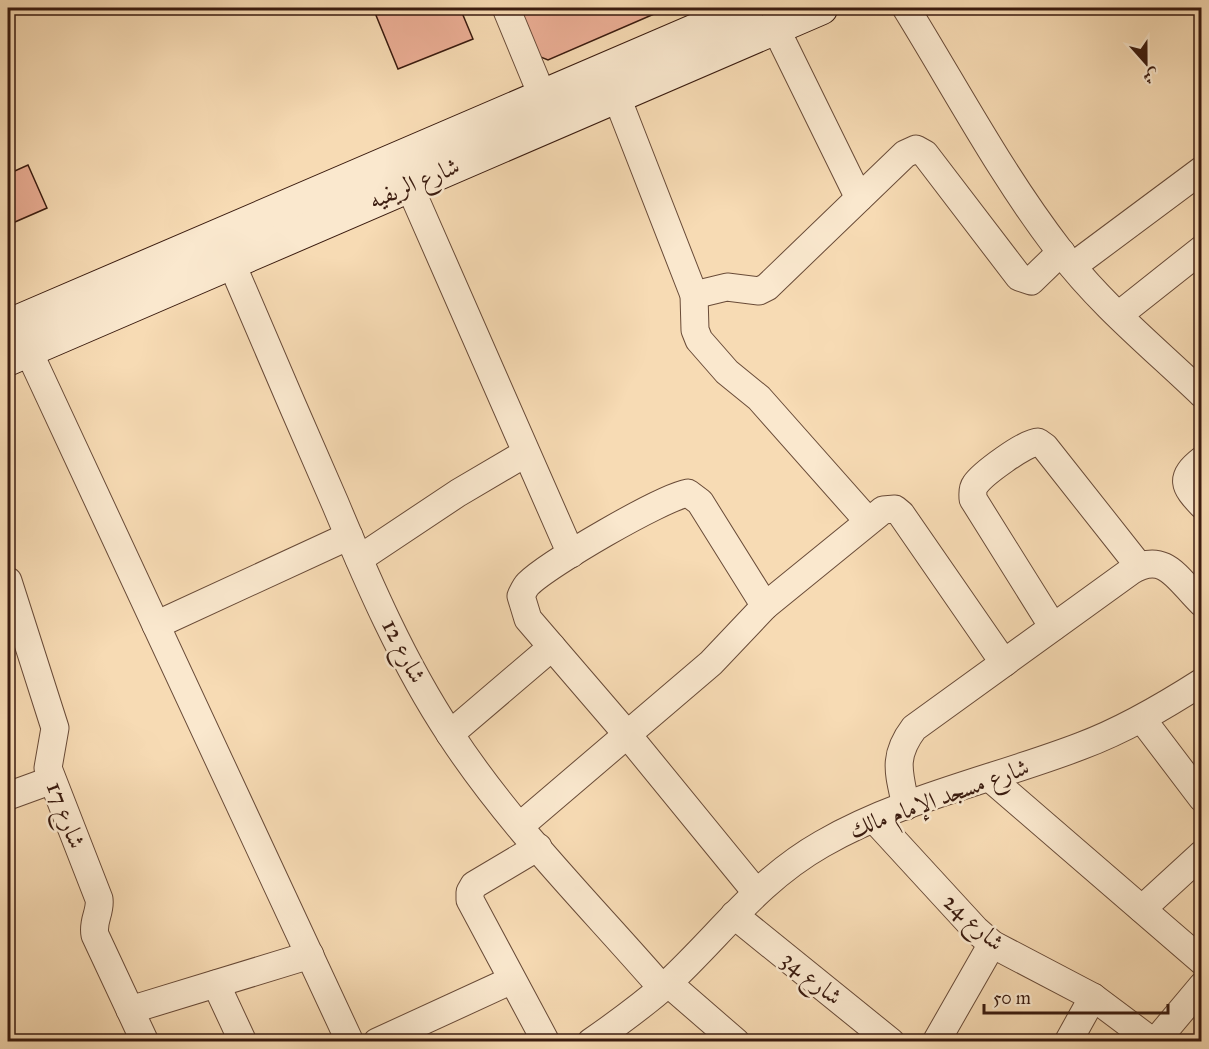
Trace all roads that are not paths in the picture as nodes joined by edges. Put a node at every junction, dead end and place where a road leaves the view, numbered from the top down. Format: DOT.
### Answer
graph roads {
  1 [pos="506,8"];
  2 [pos="748,8"];
  3 [pos="821,8"];
  4 [pos="906,8"];
  5 [pos="775,27"];
  6 [pos="542,95"];
  7 [pos="616,95"];
  8 [pos="1202,170"];
  9 [pos="409,185"];
  10 [pos="859,198"];
  11 [pos="1202,249"];
  12 [pos="1067,259"];
  13 [pos="231,262"];
  14 [pos="694,295"];
  15 [pos="1120,314"];
  16 [pos="14,345"];
  17 [pos="1202,394"];
  18 [pos="526,453"];
  19 [pos="1202,460"];
  20 [pos="1202,505"];
  21 [pos="868,521"];
  22 [pos="354,547"];
  23 [pos="571,554"];
  24 [pos="1140,566"];
  25 [pos="8,581"];
  26 [pos="1202,603"];
  27 [pos="765,606"];
  28 [pos="156,625"];
  29 [pos="1053,627"];
  30 [pos="17,642"];
  31 [pos="552,647"];
  32 [pos="1004,663"];
  33 [pos="1202,682"];
  34 [pos="1142,719"];
  35 [pos="626,733"];
  36 [pos="450,734"];
  37 [pos="990,778"];
  38 [pos="52,780"];
  39 [pos="8,796"];
  40 [pos="1202,798"];
  41 [pos="906,806"];
  42 [pos="874,819"];
  43 [pos="520,826"];
  44 [pos="538,847"];
  45 [pos="1197,865"];
  46 [pos="756,892"];
  47 [pos="1142,909"];
  48 [pos="734,915"];
  49 [pos="992,944"];
  50 [pos="310,955"];
  51 [pos="1202,961"];
  52 [pos="512,980"];
  53 [pos="216,984"];
  54 [pos="665,985"];
  55 [pos="1202,986"];
  56 [pos="1092,997"];
  57 [pos="130,1010"];
  58 [pos="145,1041"];
  59 [pos="243,1041"];
  60 [pos="350,1041"];
  61 [pos="377,1041"];
  62 [pos="546,1041"];
  63 [pos="591,1041"];
  64 [pos="736,1041"];
  65 [pos="891,1041"];
  66 [pos="936,1041"];
  67 [pos="1068,1041"];
  68 [pos="1154,1041"];
  1 -- 6 [label="street"];
  2 -- 6 [label="street, شارع الريفيه"];
  3 -- 5 [label="street, شارع الريفيه"];
  4 -- 12 [label="street"];
  5 -- 7 [label="street, شارع الريفيه"];
  5 -- 10 [label="street"];
  6 -- 16 [label="street, شارع الريفيه"];
  7 -- 9 [label="street, شارع الريفيه"];
  7 -- 14 [label="street"];
  8 -- 12 [label="street"];
  9 -- 13 [label="street, شارع الريفيه"];
  9 -- 18 [label="street"];
  10 -- 12 [label="street"];
  10 -- 14 [label="street"];
  11 -- 15 [label="street"];
  12 -- 15 [label="street"];
  13 -- 16 [label="street, شارع الريفيه"];
  13 -- 22 [label="street, شارع 12"];
  14 -- 21 [label="street"];
  15 -- 17 [label="street"];
  16 -- 28 [label="street"];
  18 -- 22 [label="street"];
  18 -- 23 [label="street"];
  19 -- 20 [label="street"];
  21 -- 27 [label="street"];
  21 -- 32 [label="street"];
  22 -- 28 [label="street"];
  22 -- 36 [label="street, شارع 12"];
  23 -- 27 [label="street"];
  23 -- 31 [label="street"];
  24 -- 26 [label="street"];
  24 -- 29 [label="street"];
  24 -- 29 [label="street"];
  25 -- 30 [label="street, شارع 17"];
  27 -- 35 [label="street"];
  28 -- 50 [label="street"];
  29 -- 32 [label="street"];
  30 -- 38 [label="street, شارع 17"];
  31 -- 35 [label="street"];
  31 -- 36 [label="street"];
  32 -- 41 [label="street"];
  33 -- 34 [label="street, شارع مسجد الإمام مالك"];
  34 -- 37 [label="street, شارع مسجد الإمام مالك"];
  34 -- 40 [label="street"];
  35 -- 43 [label="street"];
  35 -- 46 [label="street"];
  36 -- 43 [label="street, شارع 12"];
  37 -- 41 [label="street, شارع مسجد الإمام مالك"];
  37 -- 47 [label="street"];
  38 -- 39 [label="street"];
  38 -- 57 [label="street, شارع 17"];
  41 -- 42 [label="street, شارع مسجد الإمام مالك"];
  42 -- 46 [label="street, شارع مسجد الإمام مالك"];
  42 -- 49 [label="street, شارع 24"];
  43 -- 44 [label="street, شارع 12"];
  44 -- 52 [label="street"];
  44 -- 54 [label="street, شارع 12"];
  45 -- 47 [label="street"];
  46 -- 48 [label="street, شارع مسجد الإمام مالك"];
  47 -- 51 [label="street"];
  48 -- 54 [label="street, شارع مسجد الإمام مالك"];
  48 -- 65 [label="street, شارع 34"];
  49 -- 56 [label="street, شارع 24"];
  49 -- 66 [label="street"];
  50 -- 53 [label="street"];
  50 -- 60 [label="street"];
  52 -- 61 [label="street"];
  52 -- 62 [label="street"];
  53 -- 57 [label="street"];
  53 -- 59 [label="street"];
  54 -- 63 [label="street, شارع مسجد الإمام مالك"];
  54 -- 64 [label="street, شارع 12"];
  55 -- 68 [label="street"];
  56 -- 67 [label="street"];
  56 -- 68 [label="street, شارع 24"];
  57 -- 58 [label="street, شارع 17"];
}
